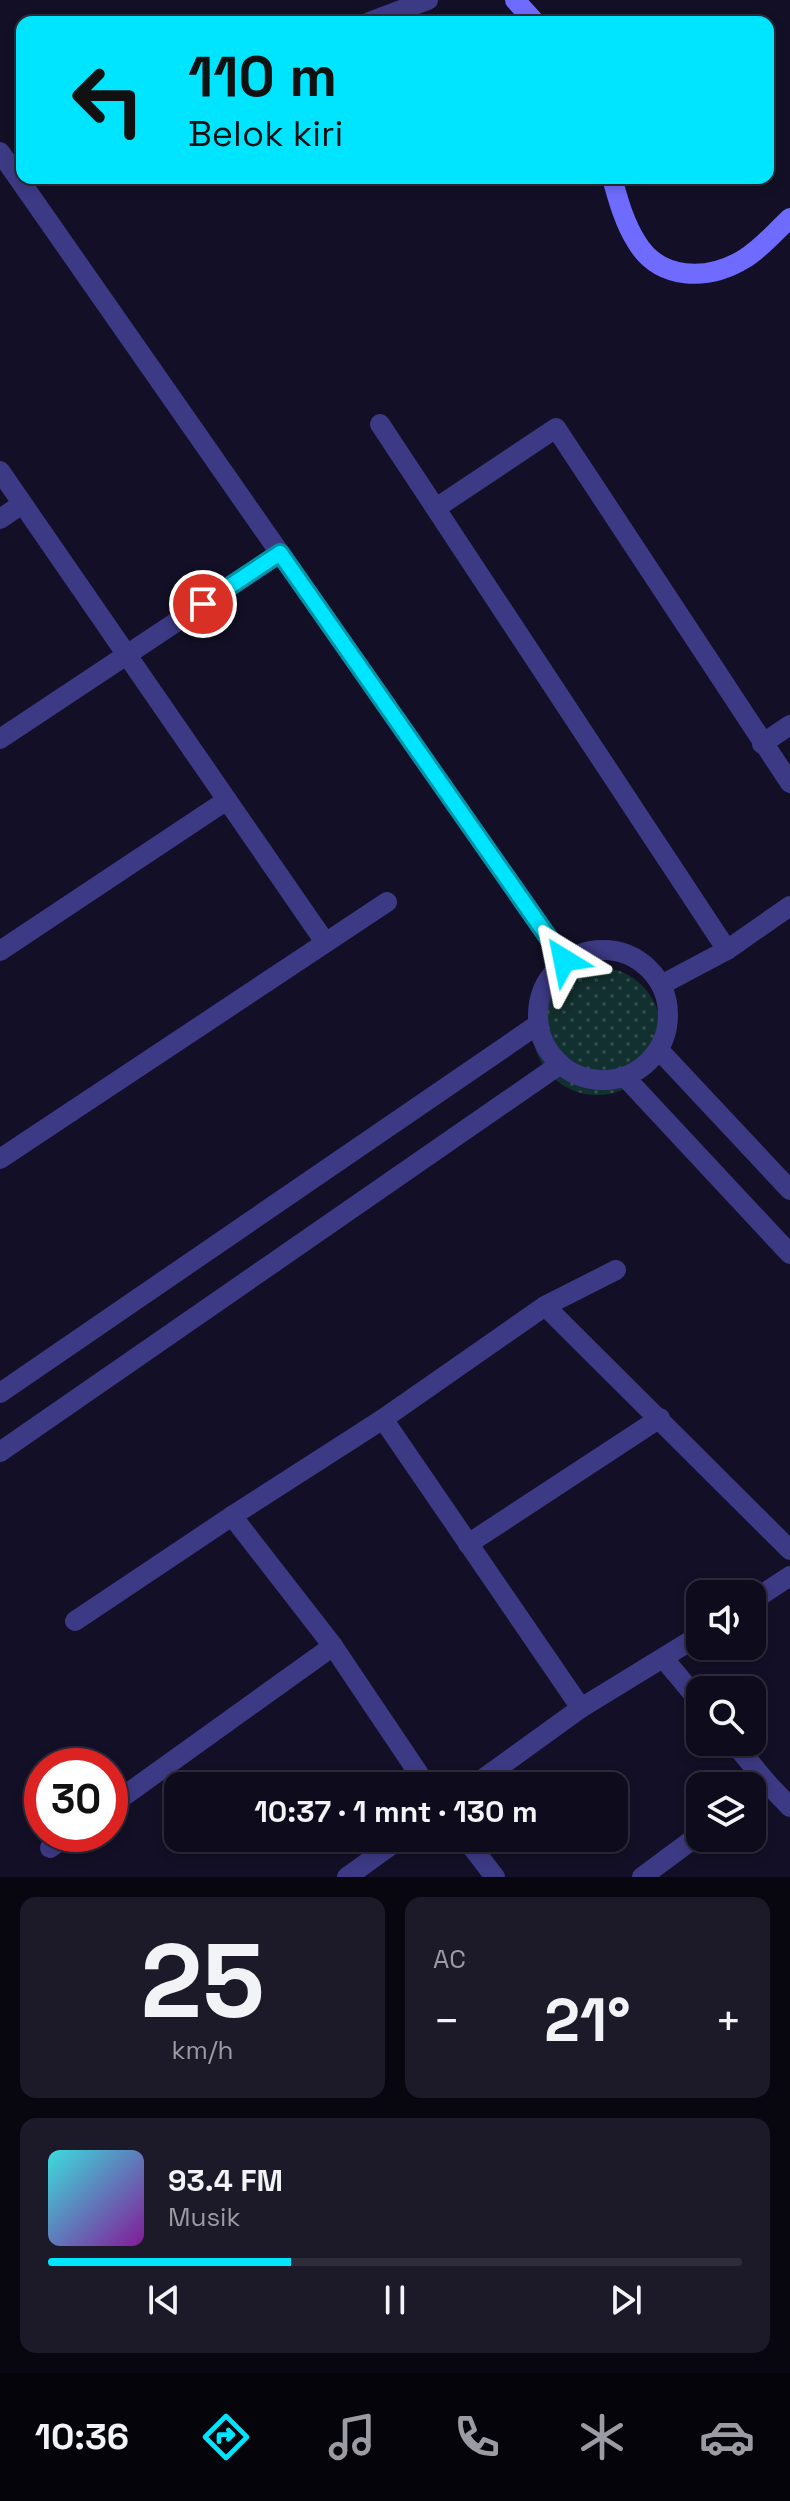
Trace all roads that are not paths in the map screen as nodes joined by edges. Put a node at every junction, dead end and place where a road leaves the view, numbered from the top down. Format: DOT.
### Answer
graph roads {
  1 [pos="428,0"];
  2 [pos="515,0"];
  3 [pos="385,16"];
  4 [pos="530,16"];
  5 [pos="0,152"];
  6 [pos="16,175"];
  7 [pos="22,184"];
  8 [pos="614,184"];
  9 [pos="790,218"];
  10 [pos="380,424"];
  11 [pos="0,471"];
  12 [pos="22,504"];
  13 [pos="436,508"];
  14 [pos="0,519"];
  15 [pos="280,553"];
  16 [pos="126,655"];
  17 [pos="790,725"];
  18 [pos="0,739"];
  19 [pos="762,744"];
  20 [pos="790,783"];
  21 [pos="227,800"];
  22 [pos="387,902"];
  23 [pos="786,917"];
  24 [pos="325,942"];
  25 [pos="727,950"];
  26 [pos="0,951"];
  27 [pos="564,960"];
  28 [pos="661,985"];
  29 [pos="537,1025"];
  30 [pos="659,1050"];
  31 [pos="559,1065"];
  32 [pos="625,1077"];
  33 [pos="0,1159"];
  34 [pos="790,1190"];
  35 [pos="790,1254"];
  36 [pos="616,1270"];
  37 [pos="545,1306"];
  38 [pos="0,1393"];
  39 [pos="660,1418"];
  40 [pos="383,1419"];
  41 [pos="0,1452"];
  42 [pos="232,1516"];
  43 [pos="468,1544"];
  44 [pos="790,1550"];
  45 [pos="790,1576"];
  46 [pos="766,1592"];
  47 [pos="75,1621"];
  48 [pos="686,1644"];
  49 [pos="333,1646"];
  50 [pos="664,1659"];
  51 [pos="686,1685"];
  52 [pos="581,1708"];
  53 [pos="418,1772"];
  54 [pos="492,1772"];
  55 [pos="128,1793"];
  56 [pos="766,1793"];
  57 [pos="790,1807"];
  58 [pos="686,1844"];
  59 [pos="382,1852"];
  60 [pos="476,1852"];
  61 [pos="347,1877"];
  62 [pos="495,1877"];
  63 [pos="642,1877"];
  1 -- 3 [label="street"];
  2 -- 4 [label="street"];
  5 -- 6 [label="street"];
  7 -- 15 [label="street"];
  8 -- 9 [label="street"];
  10 -- 13 [label="street"];
  11 -- 12 [label="street"];
  12 -- 14 [label="street"];
  12 -- 16 [label="street"];
  13 -- 19 [label="street"];
  13 -- 25 [label="street"];
  15 -- 16 [label="street"];
  15 -- 27 [label="street"];
  16 -- 18 [label="street"];
  16 -- 21 [label="street"];
  17 -- 19 [label="street"];
  19 -- 20 [label="street"];
  21 -- 24 [label="street"];
  21 -- 26 [label="street"];
  22 -- 24 [label="street"];
  23 -- 25 [label="street"];
  24 -- 33 [label="street"];
  25 -- 28 [label="street"];
  27 -- 28 [label="street"];
  27 -- 29 [label="street"];
  28 -- 30 [label="street"];
  29 -- 31 [label="street"];
  29 -- 38 [label="street"];
  30 -- 32 [label="street"];
  30 -- 34 [label="street"];
  31 -- 32 [label="street"];
  31 -- 41 [label="street"];
  32 -- 35 [label="street"];
  36 -- 37 [label="street"];
  37 -- 39 [label="street"];
  37 -- 40 [label="street"];
  39 -- 43 [label="street"];
  39 -- 44 [label="street"];
  40 -- 42 [label="street"];
  40 -- 43 [label="street"];
  42 -- 47 [label="street"];
  42 -- 49 [label="street"];
  43 -- 52 [label="street"];
  45 -- 46 [label="street"];
  48 -- 50 [label="street"];
  49 -- 53 [label="street"];
  49 -- 55 [label="street"];
  50 -- 51 [label="street"];
  50 -- 52 [label="street"];
  52 -- 54 [label="street"];
  56 -- 57 [label="street"];
  58 -- 63 [label="street"];
  59 -- 61 [label="street"];
  60 -- 62 [label="street"];
}
